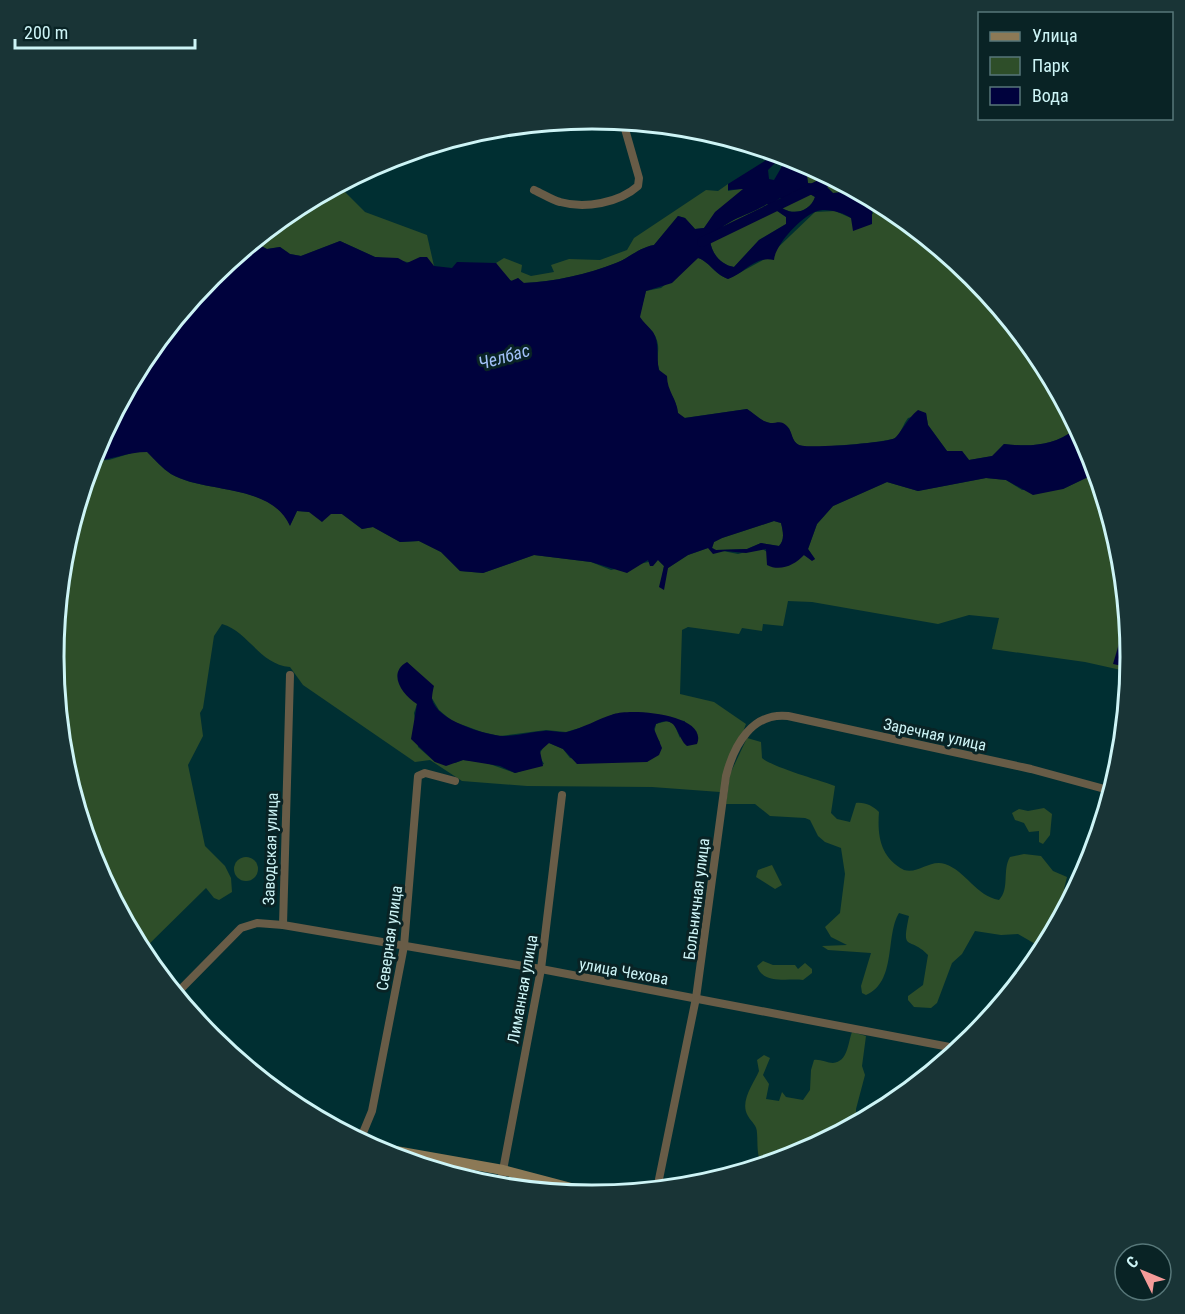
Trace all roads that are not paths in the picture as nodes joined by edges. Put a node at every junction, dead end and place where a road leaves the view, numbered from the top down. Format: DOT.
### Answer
graph roads {
  1 [pos="625,130"];
  2 [pos="534,190"];
  3 [pos="290,675"];
  4 [pos="753,725"];
  5 [pos="455,782"];
  6 [pos="1104,789"];
  7 [pos="562,795"];
  8 [pos="283,925"];
  9 [pos="404,946"];
  10 [pos="541,969"];
  11 [pos="182,988"];
  12 [pos="696,998"];
  13 [pos="949,1047"];
  14 [pos="363,1133"];
  15 [pos="408,1152"];
  16 [pos="503,1170"];
  17 [pos="502,1177"];
  18 [pos="659,1180"];
  19 [pos="555,1184"];
  1 -- 2 [label="street"];
  3 -- 8 [label="street, Заводская улица"];
  4 -- 6 [label="street, Заречная улица"];
  4 -- 12 [label="street, Больничная улица"];
  5 -- 9 [label="street, Северная улица"];
  7 -- 10 [label="street, Лиманная улица"];
  8 -- 9 [label="street, улица Чехова"];
  8 -- 11 [label="street, Заводская улица"];
  9 -- 10 [label="street, улица Чехова"];
  9 -- 14 [label="street, Северная улица"];
  10 -- 12 [label="street, улица Чехова"];
  10 -- 16 [label="street, Лиманная улица"];
  12 -- 13 [label="street, улица Чехова"];
  12 -- 18 [label="street, Больничная улица"];
  15 -- 16 [label="street"];
  16 -- 17 [label="street, Лиманная улица"];
  16 -- 19 [label="street"];
}
